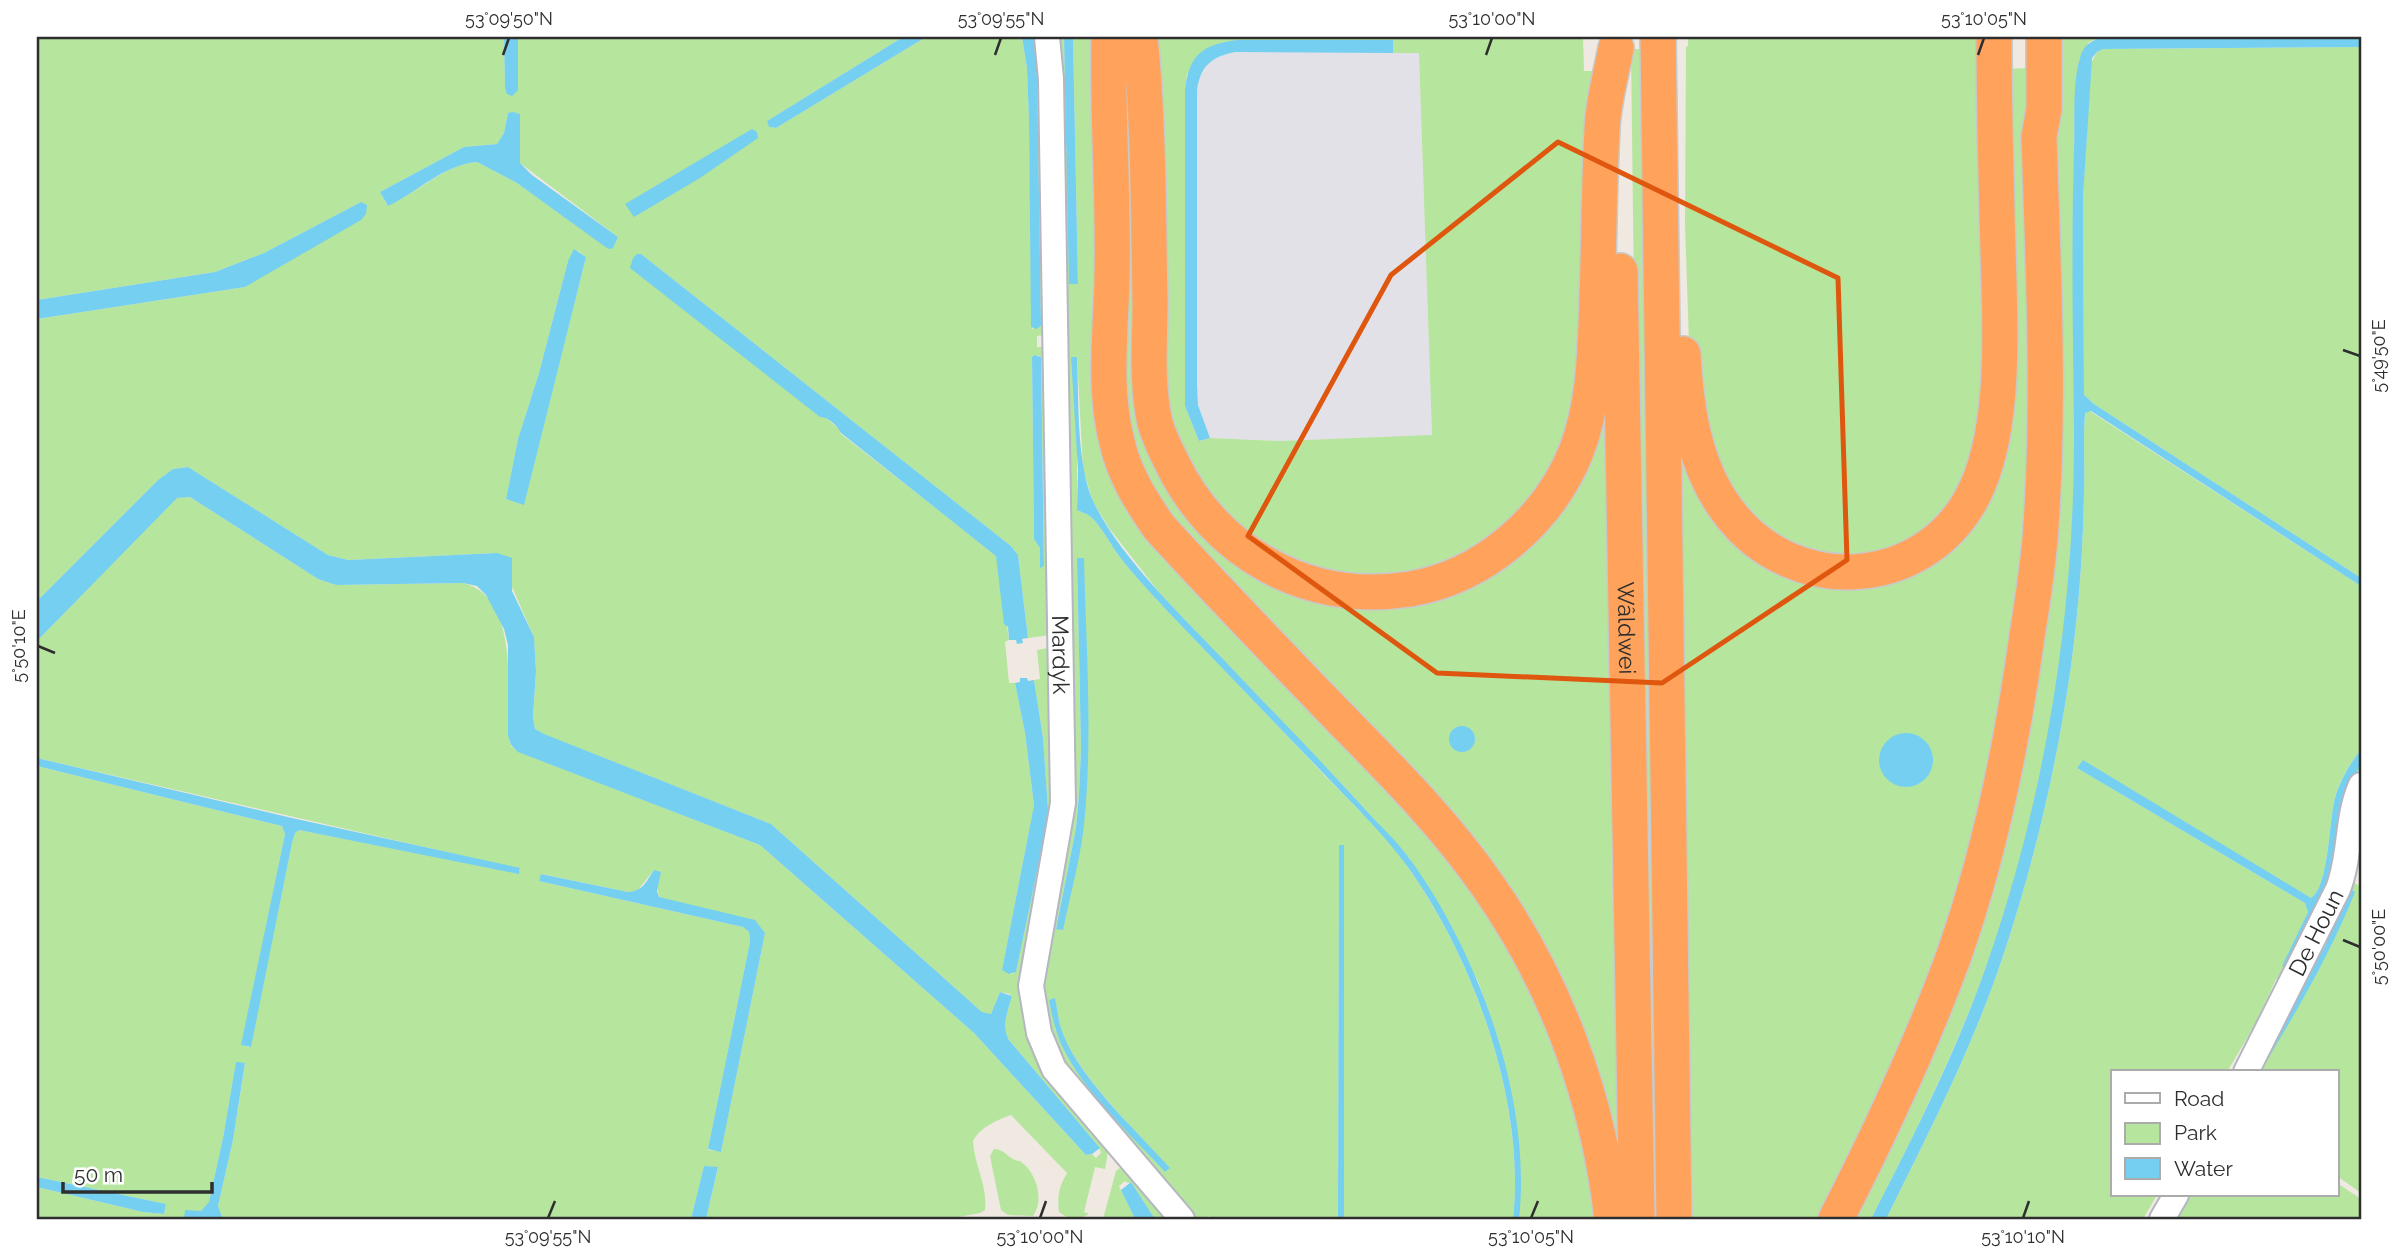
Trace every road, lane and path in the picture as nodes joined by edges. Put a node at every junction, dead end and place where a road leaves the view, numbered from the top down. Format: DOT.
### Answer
graph roads {
  1 [pos="1047,37"];
  2 [pos="1108,37"];
  3 [pos="1140,37"];
  4 [pos="1151,37"];
  5 [pos="1994,37"];
  6 [pos="2032,37"];
  7 [pos="2044,37"];
  8 [pos="1658,42"];
  9 [pos="1616,43"];
  10 [pos="1146,90"];
  11 [pos="2039,137"];
  12 [pos="1660,214"];
  13 [pos="2361,785"];
  14 [pos="2247,1070"];
  15 [pos="2175,1196"];
  16 [pos="1182,1219"];
  17 [pos="1612,1219"];
  18 [pos="1637,1219"];
  19 [pos="1674,1219"];
  20 [pos="1836,1219"];
  21 [pos="2162,1219"];
  1 -- 16 [label="street, Mardyk"];
  2 -- 17 [label="highway"];
  3 -- 10 [label="highway"];
  4 -- 10 [label="highway"];
  5 -- 12 [label="highway"];
  6 -- 11 [label="highway"];
  7 -- 11 [label="highway"];
  8 -- 12 [label="highway, Wâldwei"];
  9 -- 10 [label="highway"];
  9 -- 18 [label="highway, Wâldwei"];
  11 -- 20 [label="highway"];
  12 -- 19 [label="highway, Wâldwei"];
  13 -- 14 [label="street, De Houn"];
  15 -- 21 [label="street"];
}
